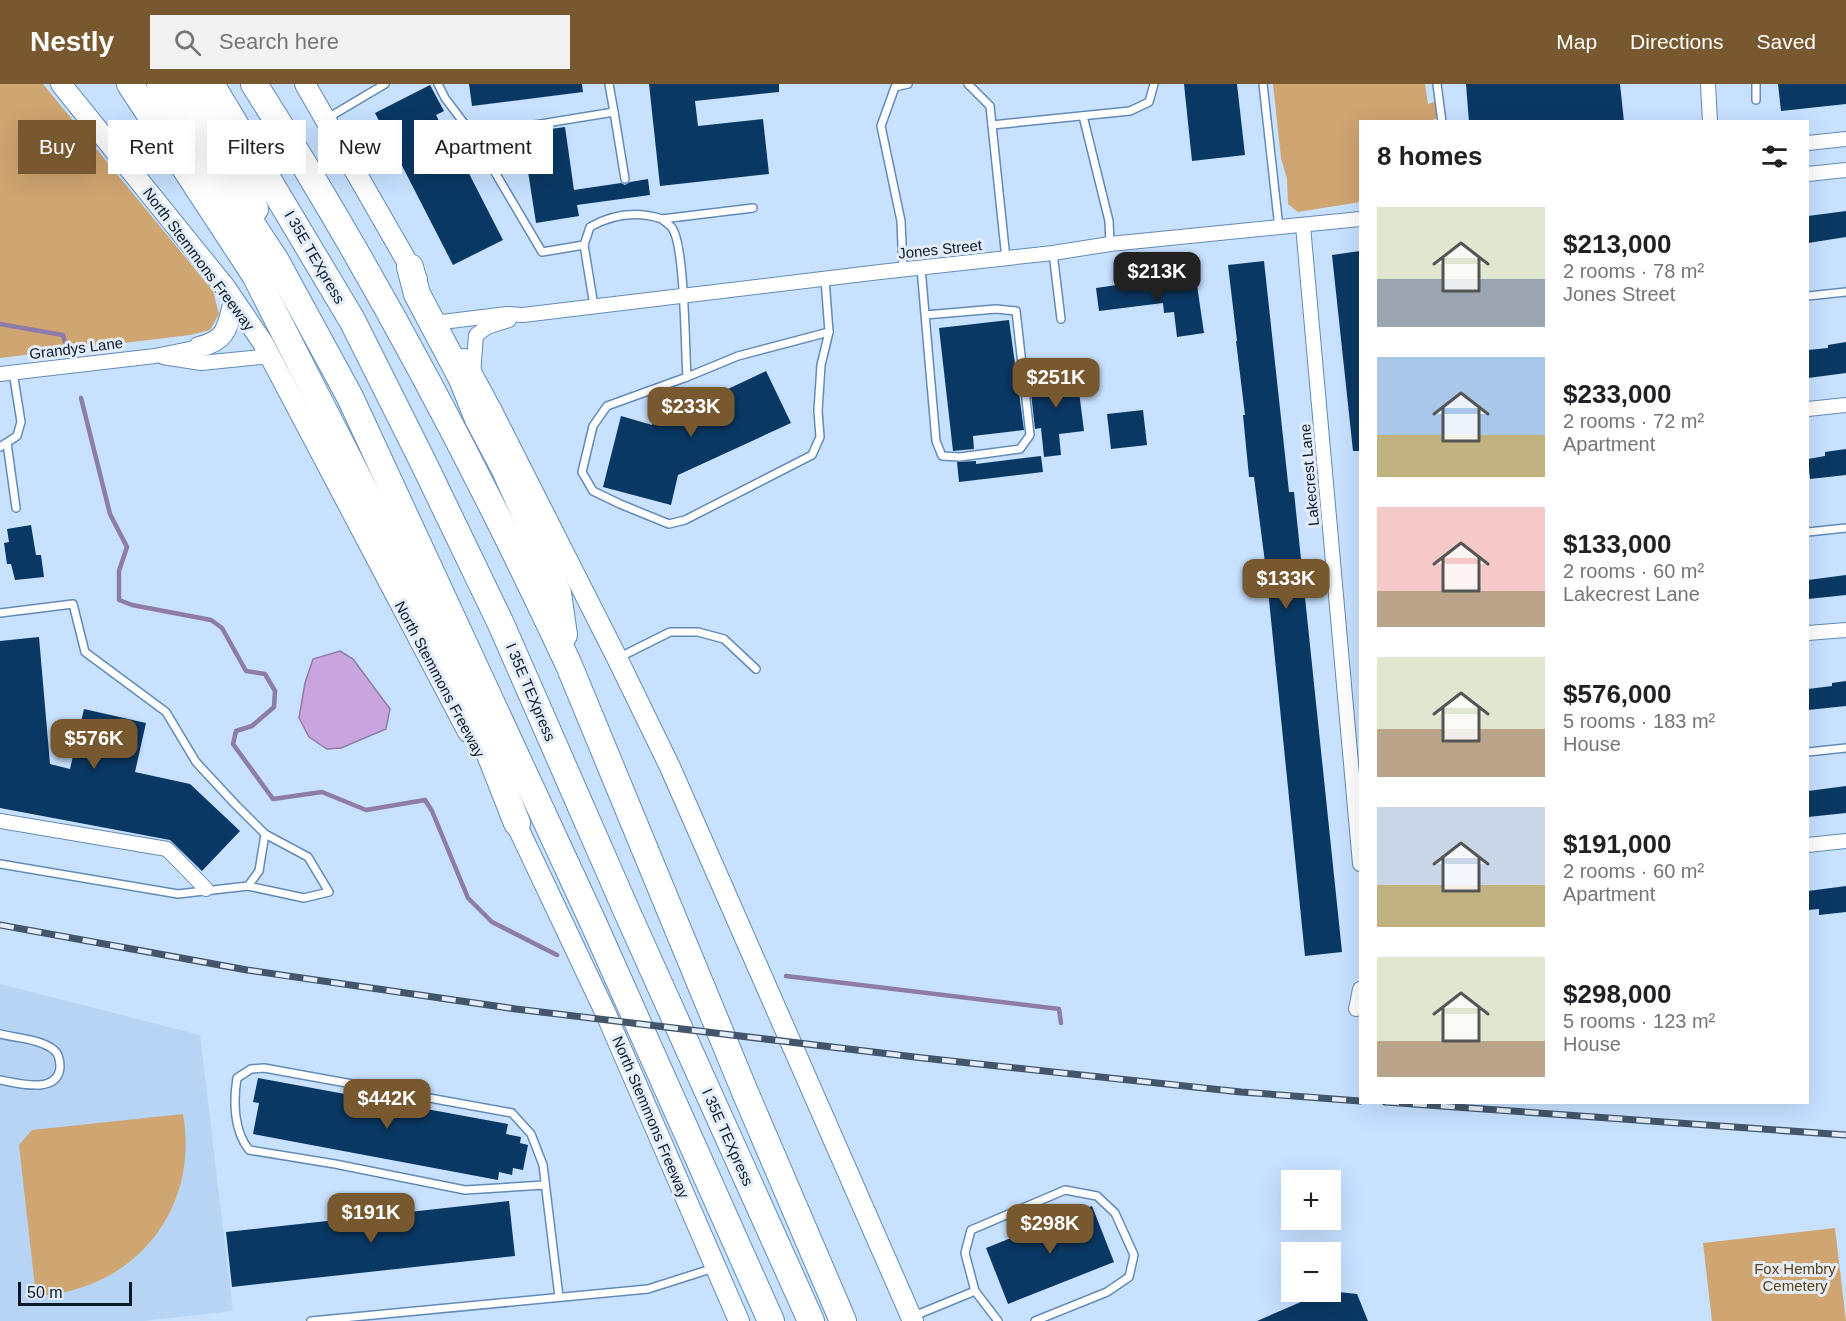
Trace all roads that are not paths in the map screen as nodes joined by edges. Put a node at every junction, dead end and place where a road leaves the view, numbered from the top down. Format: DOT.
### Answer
graph roads {
  1 [pos="61,84"];
  2 [pos="130,84"];
  3 [pos="160,84"];
  4 [pos="185,84"];
  5 [pos="211,84"];
  6 [pos="254,84"];
  7 [pos="305,84"];
  8 [pos="384,84"];
  9 [pos="438,84"];
  10 [pos="609,84"];
  11 [pos="908,84"];
  12 [pos="969,84"];
  13 [pos="1154,84"];
  14 [pos="1263,84"];
  15 [pos="1437,84"];
  16 [pos="1708,84"];
  17 [pos="1755,84"];
  18 [pos="1756,100"];
  19 [pos="614,112"];
  20 [pos="1083,116"];
  21 [pos="326,119"];
  22 [pos="462,120"];
  23 [pos="1442,120"];
  24 [pos="1710,120"];
  25 [pos="553,122"];
  26 [pos="992,125"];
  27 [pos="1846,139"];
  28 [pos="1809,143"];
  29 [pos="1846,170"];
  30 [pos="496,174"];
  31 [pos="1809,174"];
  32 [pos="625,179"];
  33 [pos="753,208"];
  34 [pos="662,219"];
  35 [pos="1359,219"];
  36 [pos="1303,226"];
  37 [pos="1279,228"];
  38 [pos="1110,244"];
  39 [pos="584,245"];
  40 [pos="1053,253"];
  41 [pos="1006,259"];
  42 [pos="276,261"];
  43 [pos="410,267"];
  44 [pos="921,268"];
  45 [pos="903,270"];
  46 [pos="825,279"];
  47 [pos="1846,292"];
  48 [pos="683,295"];
  49 [pos="1809,296"];
  50 [pos="234,301"];
  51 [pos="594,306"];
  52 [pos="523,315"];
  53 [pos="925,315"];
  54 [pos="1061,319"];
  55 [pos="442,322"];
  56 [pos="829,332"];
  57 [pos="199,347"];
  58 [pos="155,356"];
  59 [pos="270,357"];
  60 [pos="6,373"];
  61 [pos="473,375"];
  62 [pos="687,377"];
  63 [pos="1846,405"];
  64 [pos="1809,409"];
  65 [pos="3,445"];
  66 [pos="16,508"];
  67 [pos="1846,528"];
  68 [pos="1809,532"];
  69 [pos="0,613"];
  70 [pos="1846,630"];
  71 [pos="1809,633"];
  72 [pos="617,658"];
  73 [pos="568,663"];
  74 [pos="756,669"];
  75 [pos="1846,748"];
  76 [pos="1809,752"];
  77 [pos="0,821"];
  78 [pos="517,823"];
  79 [pos="265,834"];
  80 [pos="1846,841"];
  81 [pos="1809,845"];
  82 [pos="1359,853"];
  83 [pos="0,864"];
  84 [pos="248,886"];
  85 [pos="206,889"];
  86 [pos="1359,993"];
  87 [pos="1356,1009"];
  88 [pos="0,1034"];
  89 [pos="0,1080"];
  90 [pos="545,1185"];
  91 [pos="716,1267"];
  92 [pos="975,1291"];
  93 [pos="559,1297"];
  94 [pos="912,1319"];
  95 [pos="311,1321"];
  96 [pos="739,1321"];
  97 [pos="771,1321"];
  98 [pos="811,1321"];
  99 [pos="843,1321"];
  100 [pos="998,1321"];
  101 [pos="1035,1321"];
  1 -- 50 [label="main road, North Stemmons Freeway"];
  2 -- 78 [label="highway"];
  3 -- 42 [label="highway, North Stemmons Freeway"];
  4 -- 42 [label="highway"];
  5 -- 98 [label="highway, I 35E TEXpress"];
  6 -- 73 [label="highway"];
  7 -- 21 [label="main road"];
  8 -- 21 [label="lane"];
  9 -- 22 [label="lane"];
  10 -- 19 [label="lane"];
  11 -- 45 [label="lane"];
  12 -- 26 [label="lane"];
  13 -- 20 [label="lane"];
  14 -- 37 [label="lane"];
  15 -- 23 [label="lane"];
  16 -- 24 [label="street"];
  17 -- 18 [label="lane"];
  19 -- 25 [label="lane"];
  19 -- 32 [label="lane"];
  20 -- 26 [label="lane"];
  20 -- 38 [label="lane"];
  21 -- 43 [label="main road"];
  26 -- 41 [label="lane"];
  27 -- 28 [label="street"];
  29 -- 31 [label="street"];
  30 -- 39 [label="lane"];
  33 -- 34 [label="lane"];
  34 -- 39 [label="lane"];
  34 -- 48 [label="lane"];
  35 -- 36 [label="street, Jones Street"];
  36 -- 37 [label="street, Jones Street"];
  36 -- 82 [label="street, Lakecrest Lane"];
  37 -- 38 [label="street, Jones Street"];
  38 -- 40 [label="street, Jones Street"];
  39 -- 51 [label="lane"];
  40 -- 41 [label="street, Jones Street"];
  40 -- 54 [label="lane"];
  41 -- 44 [label="street, Jones Street"];
  42 -- 97 [label="highway, North Stemmons Freeway"];
  43 -- 55 [label="main road"];
  43 -- 73 [label="highway"];
  44 -- 45 [label="street, Jones Street"];
  44 -- 53 [label="lane"];
  45 -- 46 [label="street, Jones Street"];
  46 -- 48 [label="street, Jones Street"];
  46 -- 56 [label="lane"];
  47 -- 49 [label="lane"];
  48 -- 51 [label="street, Jones Street"];
  48 -- 62 [label="lane"];
  50 -- 57 [label="main road"];
  50 -- 59 [label="main road, North Stemmons Freeway"];
  51 -- 52 [label="street, Jones Street"];
  52 -- 55 [label="street, Jones Street"];
  52 -- 61 [label="street, Jones Street"];
  53 -- 53 [label="lane"];
  55 -- 61 [label="main road"];
  56 -- 62 [label="lane"];
  56 -- 62 [label="lane"];
  57 -- 58 [label="street, Grandys Lane"];
  58 -- 59 [label="street, Grandys Lane"];
  58 -- 60 [label="street, Grandys Lane"];
  59 -- 78 [label="main road, North Stemmons Freeway"];
  60 -- 65 [label="lane"];
  61 -- 72 [label="main road"];
  63 -- 64 [label="street"];
  65 -- 66 [label="lane"];
  67 -- 68 [label="lane"];
  69 -- 79 [label="lane"];
  70 -- 71 [label="street"];
  72 -- 74 [label="lane"];
  72 -- 94 [label="main road"];
  73 -- 99 [label="highway"];
  75 -- 76 [label="lane"];
  77 -- 85 [label="street"];
  78 -- 91 [label="main road, North Stemmons Freeway"];
  79 -- 84 [label="lane"];
  79 -- 84 [label="lane"];
  80 -- 81 [label="street"];
  83 -- 85 [label="lane"];
  84 -- 85 [label="lane"];
  86 -- 87 [label="street"];
  88 -- 89 [label="lane"];
  90 -- 90 [label="lane"];
  90 -- 93 [label="lane"];
  91 -- 93 [label="lane"];
  91 -- 96 [label="main road, North Stemmons Freeway"];
  92 -- 94 [label="lane"];
  92 -- 100 [label="lane"];
  92 -- 101 [label="lane"];
  93 -- 95 [label="lane"];
}
